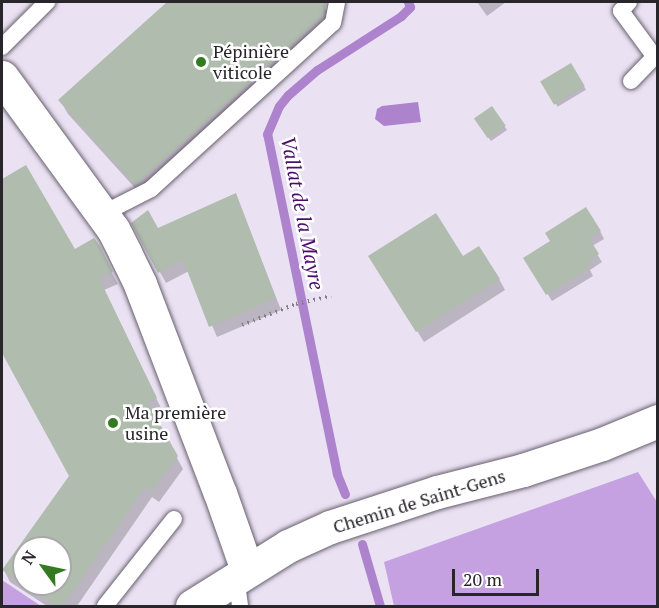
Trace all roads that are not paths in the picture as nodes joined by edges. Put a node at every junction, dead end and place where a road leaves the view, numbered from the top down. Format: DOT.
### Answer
graph roads {
  1 [pos="47,2"];
  2 [pos="337,2"];
  3 [pos="628,2"];
  4 [pos="2,47"];
  5 [pos="656,54"];
  6 [pos="2,77"];
  7 [pos="631,81"];
  8 [pos="102,214"];
  9 [pos="657,421"];
  10 [pos="174,519"];
  11 [pos="241,585"];
  12 [pos="105,606"];
  13 [pos="192,606"];
  1 -- 4 [label="lane"];
  2 -- 8 [label="lane"];
  3 -- 5 [label="lane"];
  5 -- 7 [label="lane"];
  6 -- 8 [label="street"];
  8 -- 11 [label="street"];
  9 -- 11 [label="street, Chemin de Saint-Gens"];
  10 -- 12 [label="lane"];
  11 -- 13 [label="street, Chemin de Saint-Gens"];
}
